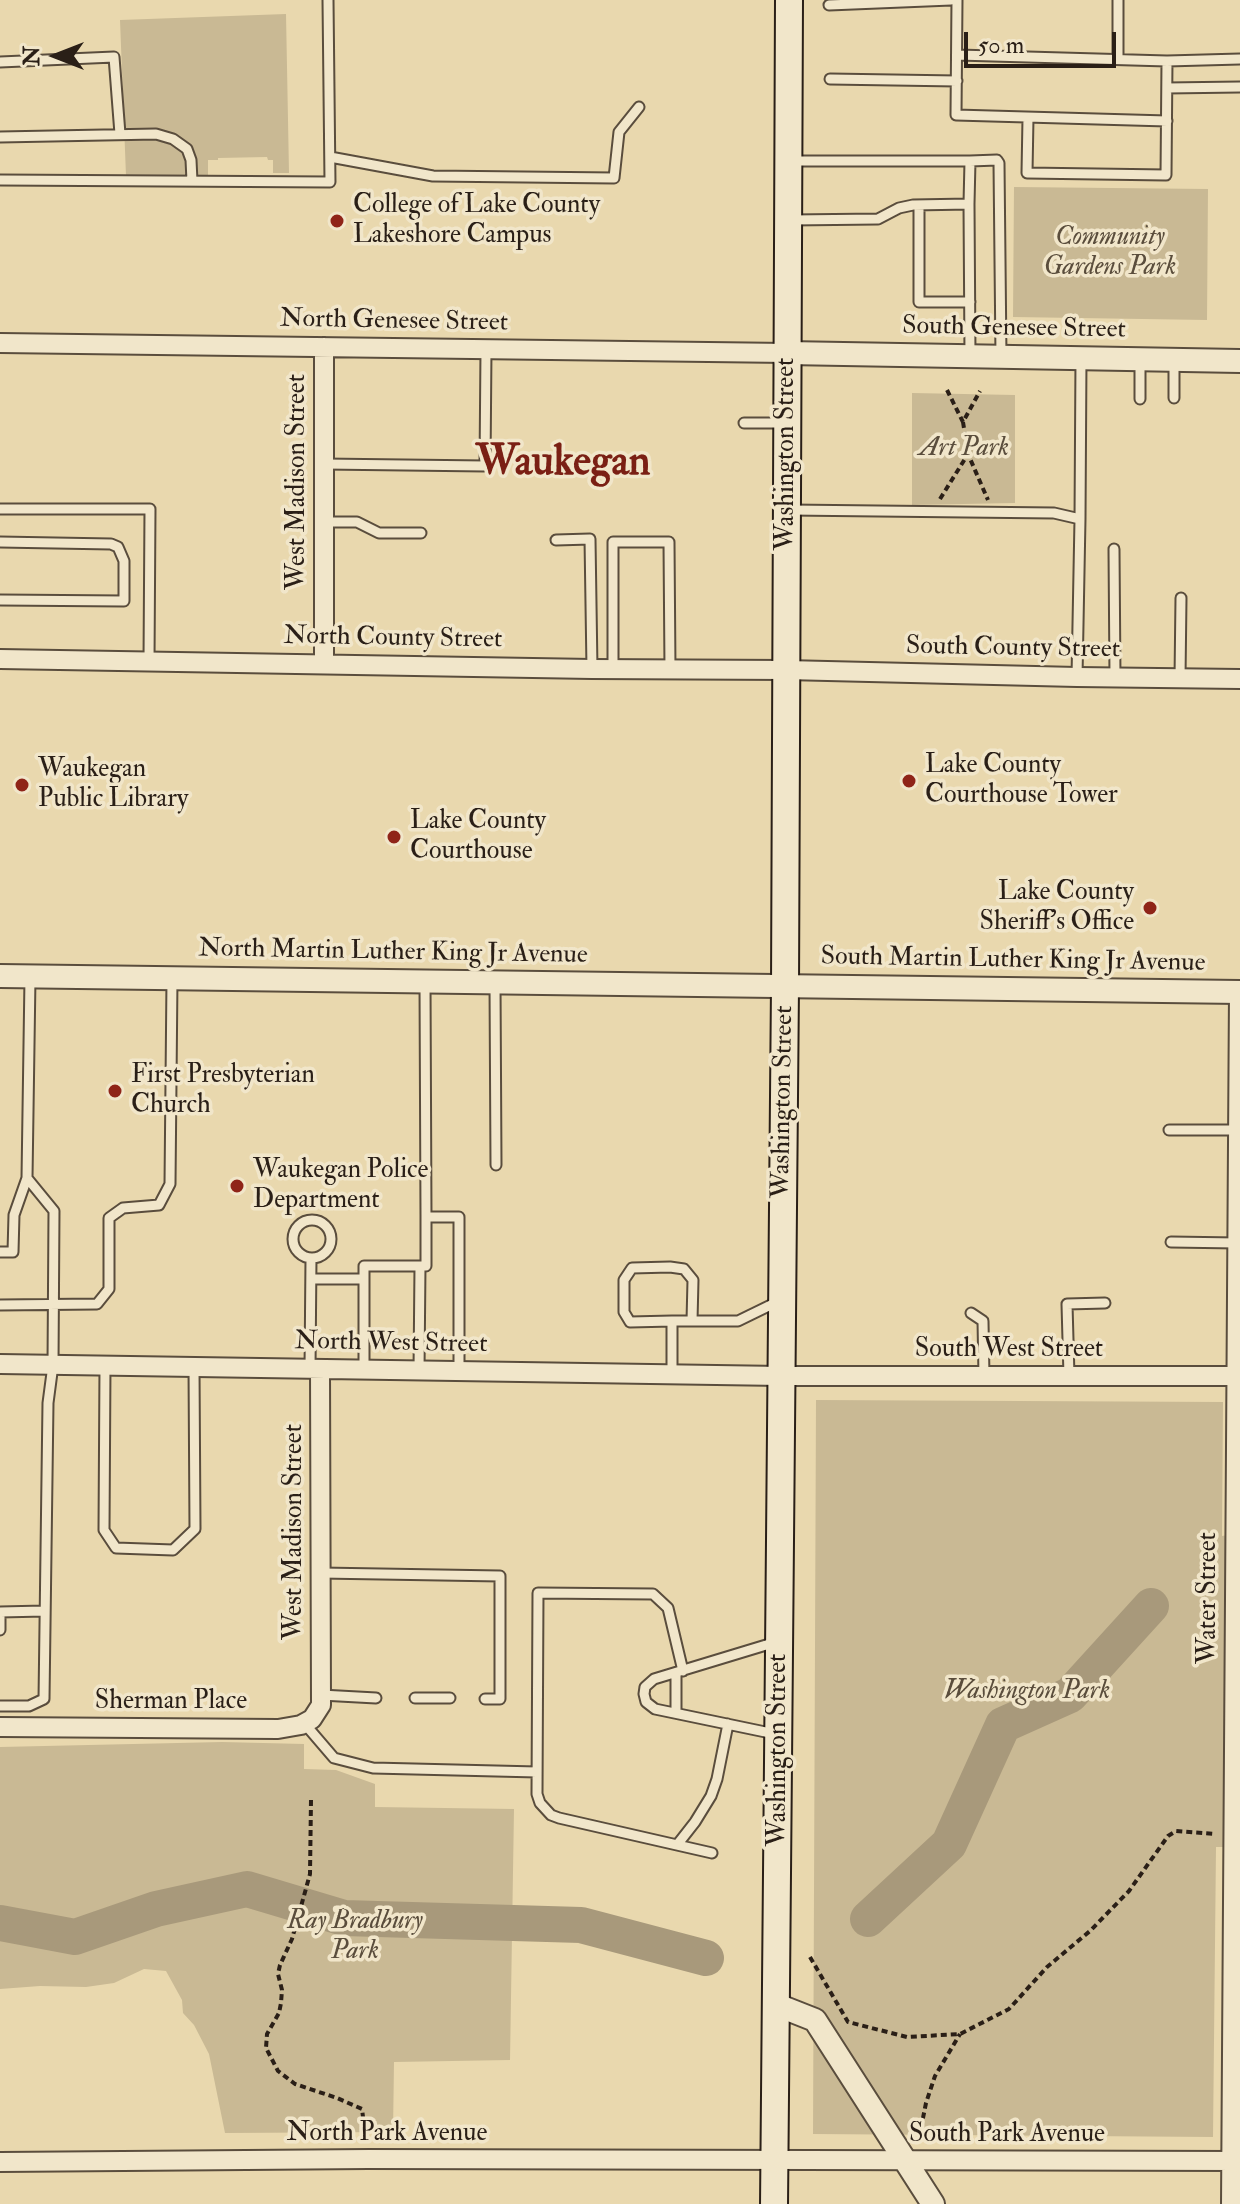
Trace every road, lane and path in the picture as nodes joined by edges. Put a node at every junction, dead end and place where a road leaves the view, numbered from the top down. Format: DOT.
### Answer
graph roads {
  1 [pos="328,0"];
  2 [pos="789,0"];
  3 [pos="951,0"];
  4 [pos="957,0"];
  5 [pos="1118,0"];
  6 [pos="829,5"];
  7 [pos="958,55"];
  8 [pos="1118,59"];
  9 [pos="1240,59"];
  10 [pos="1167,61"];
  11 [pos="0,62"];
  12 [pos="830,79"];
  13 [pos="957,81"];
  14 [pos="1240,87"];
  15 [pos="1167,88"];
  16 [pos="639,107"];
  17 [pos="1028,118"];
  18 [pos="1167,121"];
  19 [pos="120,134"];
  20 [pos="0,137"];
  21 [pos="330,157"];
  22 [pos="788,161"];
  23 [pos="970,161"];
  24 [pos="0,180"];
  25 [pos="192,181"];
  26 [pos="969,204"];
  27 [pos="919,205"];
  28 [pos="788,220"];
  29 [pos="970,302"];
  30 [pos="0,343"];
  31 [pos="324,347"];
  32 [pos="486,350"];
  33 [pos="787,353"];
  34 [pos="970,356"];
  35 [pos="1001,357"];
  36 [pos="1081,358"];
  37 [pos="1140,359"];
  38 [pos="1174,360"];
  39 [pos="1240,361"];
  40 [pos="947,390"];
  41 [pos="980,391"];
  42 [pos="1174,398"];
  43 [pos="1140,399"];
  44 [pos="963,422"];
  45 [pos="744,423"];
  46 [pos="787,423"];
  47 [pos="968,454"];
  48 [pos="324,464"];
  49 [pos="0,509"];
  50 [pos="787,510"];
  51 [pos="932,511"];
  52 [pos="994,512"];
  53 [pos="1080,519"];
  54 [pos="324,522"];
  55 [pos="421,533"];
  56 [pos="556,540"];
  57 [pos="0,542"];
  58 [pos="1114,549"];
  59 [pos="1181,598"];
  60 [pos="0,600"];
  61 [pos="0,659"];
  62 [pos="149,661"];
  63 [pos="324,664"];
  64 [pos="592,669"];
  65 [pos="613,669"];
  66 [pos="670,670"];
  67 [pos="786,670"];
  68 [pos="1077,677"];
  69 [pos="1115,678"];
  70 [pos="1180,678"];
  71 [pos="1240,679"];
  72 [pos="0,976"];
  73 [pos="30,976"];
  74 [pos="172,979"];
  75 [pos="425,982"];
  76 [pos="495,983"];
  77 [pos="785,986"];
  78 [pos="1240,992"];
  79 [pos="1169,1130"];
  80 [pos="1238,1130"];
  81 [pos="496,1165"];
  82 [pos="27,1178"];
  83 [pos="426,1217"];
  84 [pos="1171,1242"];
  85 [pos="1237,1243"];
  86 [pos="0,1252"];
  87 [pos="311,1258"];
  88 [pos="420,1266"];
  89 [pos="311,1279"];
  90 [pos="364,1279"];
  91 [pos="782,1299"];
  92 [pos="1105,1303"];
  93 [pos="0,1305"];
  94 [pos="53,1305"];
  95 [pos="971,1313"];
  96 [pos="672,1321"];
  97 [pos="692,1321"];
  98 [pos="0,1364"];
  99 [pos="53,1365"];
  100 [pos="105,1366"];
  101 [pos="194,1367"];
  102 [pos="315,1369"];
  103 [pos="364,1370"];
  104 [pos="419,1371"];
  105 [pos="459,1371"];
  106 [pos="672,1375"];
  107 [pos="781,1376"];
  108 [pos="984,1376"];
  109 [pos="1069,1376"];
  110 [pos="1236,1376"];
  111 [pos="321,1573"];
  112 [pos="44,1611"];
  113 [pos="0,1630"];
  114 [pos="779,1641"];
  115 [pos="679,1672"];
  116 [pos="321,1695"];
  117 [pos="376,1698"];
  118 [pos="415,1698"];
  119 [pos="450,1698"];
  120 [pos="485,1699"];
  121 [pos="0,1706"];
  122 [pos="29,1706"];
  123 [pos="676,1713"];
  124 [pos="304,1723"];
  125 [pos="728,1724"];
  126 [pos="0,1727"];
  127 [pos="29,1727"];
  128 [pos="779,1734"];
  129 [pos="537,1772"];
  130 [pos="311,1800"];
  131 [pos="1216,1834"];
  132 [pos="677,1845"];
  133 [pos="712,1853"];
  134 [pos="1237,1856"];
  135 [pos="810,1957"];
  136 [pos="777,2005"];
  137 [pos="960,2034"];
  138 [pos="919,2138"];
  139 [pos="369,2159"];
  140 [pos="775,2160"];
  141 [pos="906,2161"];
  142 [pos="1236,2161"];
  143 [pos="0,2162"];
  144 [pos="774,2204"];
  145 [pos="933,2204"];
  146 [pos="1231,2204"];
  1 -- 21 [label="lane"];
  2 -- 22 [label="main road, Washington Street"];
  3 -- 6 [label="lane"];
  4 -- 7 [label="lane"];
  5 -- 8 [label="lane"];
  7 -- 8 [label="lane"];
  7 -- 13 [label="lane"];
  8 -- 10 [label="lane"];
  9 -- 10 [label="lane"];
  10 -- 15 [label="lane"];
  11 -- 19 [label="lane"];
  12 -- 13 [label="lane"];
  13 -- 17 [label="lane"];
  14 -- 15 [label="lane"];
  15 -- 18 [label="lane"];
  16 -- 21 [label="lane"];
  17 -- 18 [label="lane"];
  17 -- 18 [label="lane"];
  19 -- 20 [label="lane"];
  19 -- 25 [label="lane"];
  21 -- 25 [label="lane"];
  22 -- 23 [label="lane"];
  22 -- 28 [label="main road, Washington Street"];
  23 -- 26 [label="lane"];
  23 -- 35 [label="lane"];
  24 -- 25 [label="lane"];
  26 -- 27 [label="lane"];
  26 -- 29 [label="lane"];
  27 -- 28 [label="lane"];
  27 -- 29 [label="lane"];
  28 -- 33 [label="main road, Washington Street"];
  29 -- 34 [label="lane"];
  30 -- 31 [label="street, North Genesee Street"];
  31 -- 32 [label="street, North Genesee Street"];
  31 -- 48 [label="street, West Madison Street"];
  32 -- 33 [label="street, North Genesee Street"];
  32 -- 48 [label="lane"];
  33 -- 34 [label="street, South Genesee Street"];
  33 -- 46 [label="main road, Washington Street"];
  34 -- 35 [label="street, South Genesee Street"];
  35 -- 36 [label="street, South Genesee Street"];
  36 -- 37 [label="street, South Genesee Street"];
  36 -- 53 [label="lane"];
  37 -- 38 [label="street, South Genesee Street"];
  37 -- 43 [label="lane"];
  38 -- 39 [label="street, South Genesee Street"];
  38 -- 42 [label="lane"];
  40 -- 44 [label="path"];
  41 -- 44 [label="path"];
  44 -- 47 [label="path"];
  45 -- 46 [label="lane"];
  46 -- 50 [label="main road, Washington Street"];
  47 -- 51 [label="path"];
  47 -- 52 [label="path"];
  48 -- 54 [label="street, West Madison Street"];
  49 -- 62 [label="lane"];
  50 -- 51 [label="lane"];
  50 -- 67 [label="main road, Washington Street"];
  51 -- 52 [label="lane"];
  52 -- 53 [label="lane"];
  53 -- 68 [label="lane"];
  54 -- 55 [label="lane"];
  54 -- 63 [label="street, West Madison Street"];
  56 -- 64 [label="lane"];
  57 -- 60 [label="lane"];
  58 -- 69 [label="lane"];
  59 -- 70 [label="lane"];
  61 -- 62 [label="street, North County Street"];
  62 -- 63 [label="street, North County Street"];
  63 -- 64 [label="street, North County Street"];
  64 -- 65 [label="street, North County Street"];
  65 -- 66 [label="street, North County Street"];
  65 -- 66 [label="lane"];
  66 -- 67 [label="street, North County Street"];
  67 -- 68 [label="street, South County Street"];
  67 -- 77 [label="main road, Washington Street"];
  68 -- 69 [label="street, South County Street"];
  69 -- 70 [label="street, South County Street"];
  70 -- 71 [label="street, South County Street"];
  72 -- 73 [label="street, North Martin Luther King Jr Avenue"];
  73 -- 74 [label="street, North Martin Luther King Jr Avenue"];
  73 -- 82 [label="lane"];
  74 -- 75 [label="street, North Martin Luther King Jr Avenue"];
  74 -- 94 [label="lane"];
  75 -- 76 [label="street, North Martin Luther King Jr Avenue"];
  75 -- 83 [label="lane"];
  76 -- 77 [label="street, North Martin Luther King Jr Avenue"];
  76 -- 81 [label="lane"];
  77 -- 78 [label="street, South Martin Luther King Jr Avenue"];
  77 -- 91 [label="main road, Washington Street"];
  78 -- 80 [label="street, Water Street"];
  79 -- 80 [label="lane"];
  80 -- 85 [label="street, Water Street"];
  82 -- 86 [label="lane"];
  82 -- 94 [label="lane"];
  83 -- 88 [label="lane"];
  83 -- 105 [label="lane"];
  84 -- 85 [label="lane"];
  85 -- 110 [label="street, Water Street"];
  87 -- 87 [label="lane"];
  87 -- 89 [label="lane"];
  88 -- 90 [label="lane"];
  88 -- 104 [label="lane"];
  89 -- 90 [label="lane"];
  89 -- 102 [label="lane"];
  90 -- 103 [label="lane"];
  91 -- 97 [label="lane"];
  91 -- 107 [label="main road, Washington Street"];
  92 -- 109 [label="lane"];
  93 -- 94 [label="lane"];
  94 -- 99 [label="lane"];
  95 -- 108 [label="lane"];
  96 -- 97 [label="lane"];
  96 -- 97 [label="lane"];
  96 -- 106 [label="lane"];
  98 -- 99 [label="street, North West Street"];
  99 -- 100 [label="street, North West Street"];
  99 -- 112 [label="lane"];
  100 -- 101 [label="street, North West Street"];
  100 -- 101 [label="lane"];
  101 -- 102 [label="street, North West Street"];
  102 -- 103 [label="street, North West Street"];
  102 -- 111 [label="street, West Madison Street"];
  103 -- 104 [label="street, North West Street"];
  104 -- 105 [label="street, North West Street"];
  105 -- 106 [label="street, North West Street"];
  106 -- 107 [label="street, North West Street"];
  107 -- 108 [label="street, South West Street"];
  107 -- 114 [label="main road, Washington Street"];
  108 -- 109 [label="street, South West Street"];
  109 -- 110 [label="street, South West Street"];
  110 -- 134 [label="street, Water Street"];
  111 -- 116 [label="street, West Madison Street"];
  111 -- 120 [label="lane"];
  112 -- 113 [label="lane"];
  112 -- 122 [label="lane"];
  114 -- 115 [label="lane"];
  114 -- 128 [label="main road, Washington Street"];
  115 -- 123 [label="lane"];
  115 -- 123 [label="lane"];
  115 -- 129 [label="lane"];
  116 -- 117 [label="lane"];
  116 -- 124 [label="street"];
  118 -- 119 [label="lane"];
  121 -- 122 [label="lane"];
  122 -- 127 [label="lane"];
  123 -- 125 [label="lane"];
  124 -- 127 [label="street, Sherman Place"];
  124 -- 129 [label="lane"];
  125 -- 128 [label="lane"];
  125 -- 132 [label="lane"];
  126 -- 127 [label="street, Sherman Place"];
  128 -- 136 [label="main road, Washington Street"];
  129 -- 132 [label="lane"];
  130 -- 139 [label="path"];
  131 -- 137 [label="path"];
  132 -- 133 [label="lane"];
  134 -- 142 [label="street, Water Street"];
  135 -- 137 [label="path"];
  136 -- 140 [label="main road, Washington Street"];
  136 -- 141 [label="street"];
  137 -- 138 [label="path"];
  139 -- 140 [label="street, North Park Avenue"];
  139 -- 143 [label="street, North Park Avenue"];
  140 -- 141 [label="street, South Park Avenue"];
  140 -- 144 [label="main road, Washington Street"];
  141 -- 142 [label="street, South Park Avenue"];
  141 -- 145 [label="street"];
  142 -- 146 [label="street, Water Street"];
}
